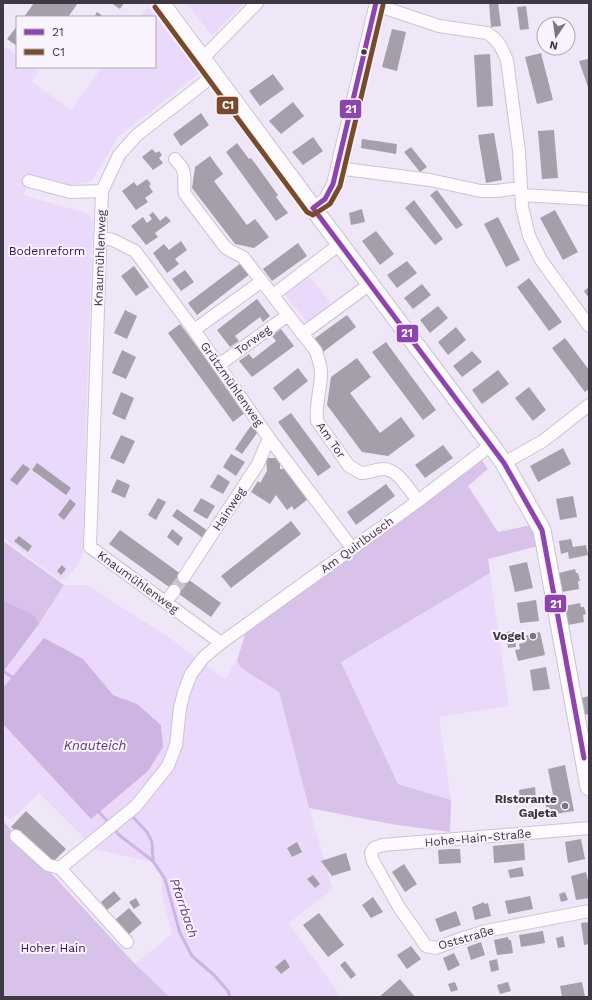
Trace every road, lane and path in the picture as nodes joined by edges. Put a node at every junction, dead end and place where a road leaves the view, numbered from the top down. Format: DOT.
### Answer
graph roads {
  1 [pos="161,3"];
  2 [pos="257,3"];
  3 [pos="376,4"];
  4 [pos="202,59"];
  5 [pos="214,75"];
  6 [pos="175,159"];
  7 [pos="337,168"];
  8 [pos="30,181"];
  9 [pos="102,191"];
  10 [pos="521,192"];
  11 [pos="589,199"];
  12 [pos="313,208"];
  13 [pos="100,237"];
  14 [pos="340,244"];
  15 [pos="262,281"];
  16 [pos="370,284"];
  17 [pos="273,295"];
  18 [pos="288,315"];
  19 [pos="589,326"];
  20 [pos="194,330"];
  21 [pos="302,334"];
  22 [pos="219,365"];
  23 [pos="589,405"];
  24 [pos="269,438"];
  25 [pos="491,445"];
  26 [pos="504,463"];
  27 [pos="418,501"];
  28 [pos="352,548"];
  29 [pos="184,577"];
  30 [pos="174,591"];
  31 [pos="166,602"];
  32 [pos="221,643"];
  33 [pos="587,758"];
  34 [pos="589,786"];
  35 [pos="589,828"];
  36 [pos="16,836"];
  37 [pos="371,853"];
  38 [pos="60,868"];
  39 [pos="589,911"];
  40 [pos="127,942"];
  1 -- 4 [label="street"];
  2 -- 4 [label="street"];
  3 -- 7 [label="street"];
  3 -- 10 [label="street"];
  4 -- 5 [label="street"];
  5 -- 9 [label="street, Knaumühlenweg"];
  5 -- 12 [label="street"];
  6 -- 15 [label="street, Am Tor"];
  7 -- 10 [label="street"];
  7 -- 12 [label="street"];
  8 -- 9 [label="street, Knaumühlenweg"];
  9 -- 13 [label="street, Knaumühlenweg"];
  10 -- 11 [label="street"];
  10 -- 19 [label="street"];
  12 -- 14 [label="street"];
  13 -- 20 [label="street, Grützmühlenweg"];
  13 -- 31 [label="street, Knaumühlenweg"];
  14 -- 16 [label="street"];
  14 -- 17 [label="street"];
  15 -- 17 [label="street, Am Tor"];
  15 -- 20 [label="street"];
  16 -- 21 [label="street"];
  16 -- 25 [label="street"];
  17 -- 18 [label="street, Am Tor"];
  18 -- 21 [label="street, Am Tor"];
  18 -- 22 [label="street, Torweg"];
  20 -- 22 [label="street, Grützmühlenweg"];
  21 -- 27 [label="street, Am Tor"];
  22 -- 24 [label="street, Grützmühlenweg"];
  23 -- 26 [label="street"];
  24 -- 28 [label="street, Grützmühlenweg"];
  24 -- 29 [label="street, Hainweg"];
  25 -- 26 [label="street"];
  25 -- 27 [label="street, Am Quirlbusch"];
  26 -- 33 [label="street"];
  27 -- 28 [label="street, Am Quirlbusch"];
  28 -- 32 [label="street, Am Quirlbusch"];
  30 -- 31 [label="street"];
  31 -- 32 [label="street, Knaumühlenweg"];
  32 -- 38 [label="street"];
  33 -- 34 [label="street"];
  35 -- 37 [label="street, Hohe-Hain-Straße"];
  36 -- 38 [label="street"];
  37 -- 39 [label="street, Oststraße"];
  38 -- 40 [label="street"];
}
